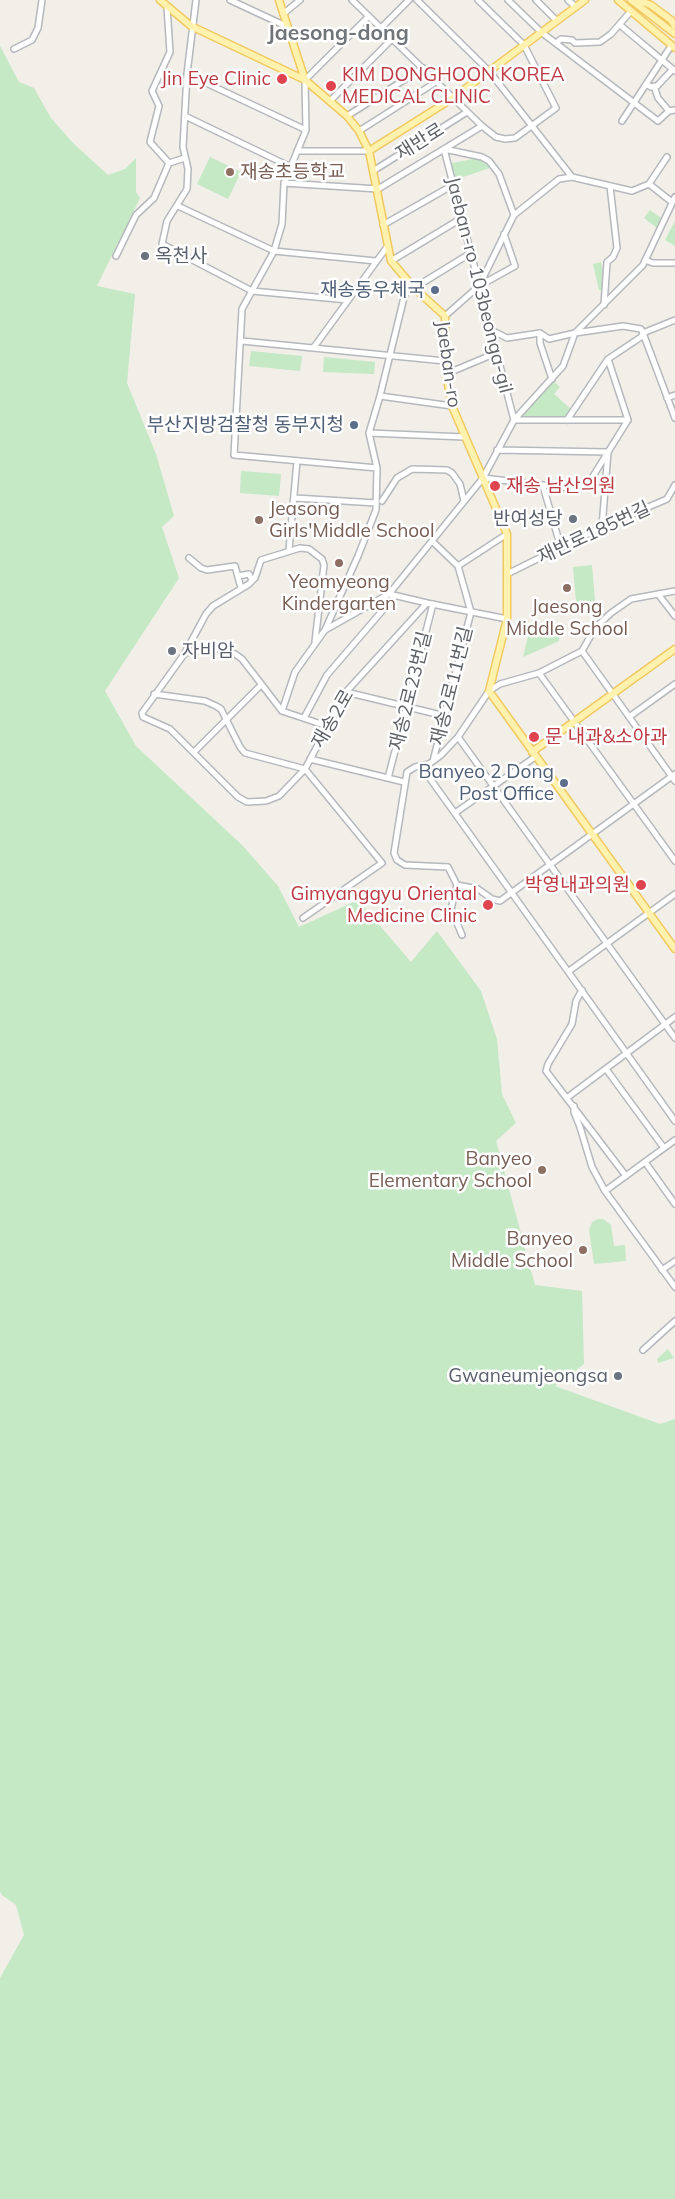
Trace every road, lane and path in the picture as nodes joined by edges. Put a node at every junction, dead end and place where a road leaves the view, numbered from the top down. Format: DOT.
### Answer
graph roads {
  1 [pos="42,0"];
  2 [pos="161,0"];
  3 [pos="196,0"];
  4 [pos="230,0"];
  5 [pos="279,0"];
  6 [pos="300,0"];
  7 [pos="352,0"];
  8 [pos="409,0"];
  9 [pos="417,0"];
  10 [pos="478,0"];
  11 [pos="508,0"];
  12 [pos="536,0"];
  13 [pos="568,0"];
  14 [pos="585,0"];
  15 [pos="618,0"];
  16 [pos="631,0"];
  17 [pos="638,0"];
  18 [pos="168,7"];
  19 [pos="576,7"];
  20 [pos="631,11"];
  21 [pos="283,14"];
  22 [pos="369,16"];
  23 [pos="557,20"];
  24 [pos="620,25"];
  25 [pos="191,26"];
  26 [pos="675,26"];
  27 [pos="288,27"];
  28 [pos="381,28"];
  29 [pos="541,32"];
  30 [pos="675,34"];
  31 [pos="392,39"];
  32 [pos="556,43"];
  33 [pos="524,45"];
  34 [pos="673,47"];
  35 [pos="14,49"];
  36 [pos="662,60"];
  37 [pos="423,68"];
  38 [pos="674,70"];
  39 [pos="489,71"];
  40 [pos="187,74"];
  41 [pos="305,80"];
  42 [pos="436,82"];
  43 [pos="646,84"];
  44 [pos="654,86"];
  45 [pos="453,98"];
  46 [pos="330,101"];
  47 [pos="634,103"];
  48 [pos="672,111"];
  49 [pos="467,112"];
  50 [pos="185,116"];
  51 [pos="347,116"];
  52 [pos="622,121"];
  53 [pos="533,125"];
  54 [pos="482,126"];
  55 [pos="306,130"];
  56 [pos="359,131"];
  57 [pos="444,149"];
  58 [pos="298,150"];
  59 [pos="369,151"];
  60 [pos="667,157"];
  61 [pos="185,158"];
  62 [pos="169,163"];
  63 [pos="291,166"];
  64 [pos="373,171"];
  65 [pos="572,177"];
  66 [pos="284,183"];
  67 [pos="649,184"];
  68 [pos="453,185"];
  69 [pos="610,186"];
  70 [pos="378,189"];
  71 [pos="674,200"];
  72 [pos="178,206"];
  73 [pos="514,215"];
  74 [pos="462,218"];
  75 [pos="384,225"];
  76 [pos="504,234"];
  77 [pos="387,247"];
  78 [pos="274,251"];
  79 [pos="471,253"];
  80 [pos="116,256"];
  81 [pos="645,260"];
  82 [pos="376,261"];
  83 [pos="391,261"];
  84 [pos="675,263"];
  85 [pos="408,281"];
  86 [pos="479,286"];
  87 [pos="414,288"];
  88 [pos="252,292"];
  89 [pos="348,300"];
  90 [pos="604,305"];
  91 [pos="445,316"];
  92 [pos="675,320"];
  93 [pos="491,330"];
  94 [pos="540,333"];
  95 [pos="575,333"];
  96 [pos="643,333"];
  97 [pos="242,341"];
  98 [pos="314,347"];
  99 [pos="496,353"];
  100 [pos="389,354"];
  101 [pos="608,359"];
  102 [pos="445,362"];
  103 [pos="446,374"];
  104 [pos="552,379"];
  105 [pos="675,395"];
  106 [pos="380,396"];
  107 [pos="667,398"];
  108 [pos="452,406"];
  109 [pos="674,411"];
  110 [pos="675,418"];
  111 [pos="514,420"];
  112 [pos="567,420"];
  113 [pos="628,420"];
  114 [pos="369,433"];
  115 [pos="464,437"];
  116 [pos="498,450"];
  117 [pos="608,452"];
  118 [pos="297,461"];
  119 [pos="378,468"];
  120 [pos="483,478"];
  121 [pos="675,485"];
  122 [pos="543,486"];
  123 [pos="295,498"];
  124 [pos="464,501"];
  125 [pos="379,502"];
  126 [pos="602,527"];
  127 [pos="507,534"];
  128 [pos="432,541"];
  129 [pos="561,548"];
  130 [pos="289,550"];
  131 [pos="189,558"];
  132 [pos="458,566"];
  133 [pos="507,574"];
  134 [pos="238,576"];
  135 [pos="252,580"];
  136 [pos="241,588"];
  137 [pos="675,590"];
  138 [pos="658,594"];
  139 [pos="392,595"];
  140 [pos="430,604"];
  141 [pos="471,612"];
  142 [pos="675,616"];
  143 [pos="507,619"];
  144 [pos="325,630"];
  145 [pos="315,642"];
  146 [pos="675,649"];
  147 [pos="582,651"];
  148 [pos="186,654"];
  149 [pos="539,673"];
  150 [pos="675,684"];
  151 [pos="261,685"];
  152 [pos="489,691"];
  153 [pos="346,692"];
  154 [pos="154,694"];
  155 [pos="612,694"];
  156 [pos="407,707"];
  157 [pos="282,711"];
  158 [pos="445,716"];
  159 [pos="629,717"];
  160 [pos="226,718"];
  161 [pos="304,718"];
  162 [pos="574,722"];
  163 [pos="327,726"];
  164 [pos="458,738"];
  165 [pos="194,752"];
  166 [pos="533,754"];
  167 [pos="310,759"];
  168 [pos="433,761"];
  169 [pos="421,766"];
  170 [pos="305,769"];
  171 [pos="674,777"];
  172 [pos="388,778"];
  173 [pos="404,782"];
  174 [pos="493,786"];
  175 [pos="634,804"];
  176 [pos="455,813"];
  177 [pos="592,835"];
  178 [pos="675,861"];
  179 [pos="551,864"];
  180 [pos="457,885"];
  181 [pos="512,893"];
  182 [pos="675,894"];
  183 [pos="649,913"];
  184 [pos="303,918"];
  185 [pos="462,935"];
  186 [pos="608,943"];
  187 [pos="675,949"];
  188 [pos="569,971"];
  189 [pos="582,990"];
  190 [pos="675,1017"];
  191 [pos="665,1024"];
  192 [pos="675,1038"];
  193 [pos="626,1054"];
  194 [pos="606,1069"];
  195 [pos="568,1097"];
  196 [pos="574,1106"];
  197 [pos="675,1121"];
  198 [pos="675,1140"];
  199 [pos="664,1148"];
  200 [pos="644,1162"];
  201 [pos="626,1176"];
  202 [pos="605,1191"];
  203 [pos="675,1204"];
  204 [pos="675,1261"];
  205 [pos="662,1270"];
  206 [pos="675,1287"];
  207 [pos="674,1324"];
  208 [pos="643,1350"];
  1 -- 35 [label="street"];
  2 -- 18 [label="main road, Jaeban-ro"];
  3 -- 25 [label="street"];
  4 -- 27 [label="street"];
  5 -- 21 [label="main road"];
  6 -- 21 [label="street"];
  7 -- 22 [label="street"];
  8 -- 28 [label="street"];
  9 -- 39 [label="street"];
  10 -- 33 [label="street"];
  11 -- 29 [label="street"];
  12 -- 23 [label="street"];
  13 -- 19 [label="street"];
  14 -- 19 [label="main road"];
  15 -- 20 [label="main road"];
  16 -- 30 [label="main road"];
  17 -- 26 [label="main road"];
  18 -- 25 [label="main road, Jaeban-ro"];
  18 -- 62 [label="street"];
  19 -- 23 [label="main road"];
  20 -- 24 [label="street"];
  20 -- 34 [label="main road"];
  21 -- 27 [label="main road"];
  22 -- 28 [label="street"];
  22 -- 41 [label="street"];
  23 -- 29 [label="main road"];
  24 -- 32 [label="street"];
  24 -- 36 [label="street"];
  25 -- 40 [label="street"];
  25 -- 41 [label="main road, Jaeban-ro"];
  27 -- 41 [label="main road"];
  28 -- 31 [label="street"];
  29 -- 32 [label="street"];
  29 -- 33 [label="main road"];
  31 -- 37 [label="street"];
  31 -- 46 [label="street"];
  32 -- 47 [label="street"];
  33 -- 39 [label="main road"];
  33 -- 53 [label="street"];
  34 -- 36 [label="street"];
  36 -- 38 [label="street"];
  36 -- 43 [label="street"];
  37 -- 42 [label="street"];
  37 -- 51 [label="street"];
  38 -- 44 [label="street"];
  39 -- 45 [label="main road"];
  39 -- 53 [label="street"];
  40 -- 50 [label="street"];
  40 -- 55 [label="street"];
  41 -- 46 [label="main road, Jaeban-ro"];
  41 -- 55 [label="street"];
  42 -- 45 [label="street"];
  42 -- 56 [label="street"];
  43 -- 44 [label="street"];
  43 -- 47 [label="street"];
  44 -- 48 [label="street"];
  45 -- 49 [label="street"];
  45 -- 59 [label="main road"];
  46 -- 51 [label="main road, Jaeban-ro"];
  47 -- 48 [label="street"];
  47 -- 52 [label="street"];
  49 -- 54 [label="street"];
  49 -- 64 [label="street, 재반로"];
  50 -- 61 [label="street"];
  50 -- 63 [label="street"];
  51 -- 56 [label="main road, Jaeban-ro"];
  53 -- 54 [label="street"];
  53 -- 65 [label="street"];
  54 -- 57 [label="street"];
  55 -- 58 [label="street"];
  56 -- 59 [label="main road, Jaeban-ro"];
  57 -- 68 [label="street, Jaeban-ro 103beonga-gil"];
  57 -- 70 [label="street"];
  57 -- 73 [label="street"];
  58 -- 59 [label="street"];
  58 -- 63 [label="street"];
  59 -- 64 [label="main road, Jaeban-ro"];
  60 -- 67 [label="street"];
  61 -- 62 [label="street"];
  61 -- 72 [label="street"];
  62 -- 80 [label="street"];
  63 -- 66 [label="street"];
  64 -- 70 [label="main road, Jaeban-ro"];
  65 -- 69 [label="street"];
  65 -- 73 [label="street"];
  66 -- 70 [label="street"];
  66 -- 78 [label="street"];
  67 -- 69 [label="street"];
  67 -- 71 [label="street"];
  68 -- 74 [label="street, Jaeban-ro 103beonga-gil"];
  68 -- 75 [label="street"];
  69 -- 90 [label="street"];
  70 -- 75 [label="main road, Jaeban-ro"];
  71 -- 81 [label="street"];
  72 -- 78 [label="street"];
  72 -- 88 [label="street"];
  73 -- 76 [label="street"];
  74 -- 79 [label="street, Jaeban-ro 103beonga-gil"];
  74 -- 83 [label="street"];
  75 -- 77 [label="main road, Jaeban-ro"];
  76 -- 86 [label="street"];
  76 -- 86 [label="street"];
  77 -- 82 [label="street"];
  77 -- 83 [label="main road, Jaeban-ro"];
  78 -- 82 [label="street"];
  78 -- 88 [label="street"];
  79 -- 86 [label="street, Jaeban-ro 103beonga-gil"];
  79 -- 87 [label="street"];
  81 -- 84 [label="street"];
  81 -- 90 [label="street"];
  82 -- 89 [label="street"];
  83 -- 85 [label="main road, Jaeban-ro"];
  85 -- 87 [label="main road, Jaeban-ro"];
  85 -- 100 [label="street"];
  86 -- 91 [label="street"];
  86 -- 93 [label="street, Jaeban-ro 103beonga-gil"];
  87 -- 91 [label="main road, Jaeban-ro"];
  88 -- 89 [label="street"];
  88 -- 97 [label="street"];
  89 -- 98 [label="street"];
  90 -- 95 [label="street"];
  91 -- 102 [label="main road, Jaeban-ro"];
  92 -- 96 [label="street"];
  93 -- 94 [label="street"];
  93 -- 99 [label="street, Jaeban-ro 103beonga-gil"];
  94 -- 95 [label="street"];
  94 -- 104 [label="street"];
  95 -- 96 [label="street"];
  95 -- 104 [label="street"];
  96 -- 101 [label="street"];
  96 -- 107 [label="street"];
  97 -- 98 [label="street"];
  97 -- 118 [label="street"];
  98 -- 100 [label="street"];
  99 -- 103 [label="street"];
  99 -- 111 [label="street, Jaeban-ro 103beonga-gil"];
  100 -- 102 [label="street"];
  100 -- 106 [label="street"];
  101 -- 112 [label="street"];
  101 -- 113 [label="street"];
  102 -- 103 [label="main road, Jaeban-ro"];
  103 -- 108 [label="main road, Jaeban-ro"];
  104 -- 111 [label="street"];
  105 -- 107 [label="street"];
  106 -- 108 [label="street"];
  106 -- 114 [label="street"];
  107 -- 109 [label="street"];
  108 -- 115 [label="main road, Jaeban-ro"];
  109 -- 110 [label="street"];
  111 -- 112 [label="street"];
  111 -- 116 [label="street"];
  112 -- 113 [label="street"];
  113 -- 117 [label="street"];
  114 -- 115 [label="street"];
  114 -- 119 [label="street"];
  115 -- 120 [label="main road, Jaeban-ro"];
  116 -- 117 [label="street"];
  116 -- 120 [label="street"];
  117 -- 122 [label="street"];
  117 -- 126 [label="street"];
  118 -- 119 [label="street"];
  118 -- 123 [label="street"];
  119 -- 125 [label="street"];
  120 -- 122 [label="street"];
  120 -- 124 [label="street"];
  120 -- 127 [label="main road, Jaeban-ro"];
  121 -- 126 [label="street, 재반로185번길"];
  122 -- 129 [label="street"];
  123 -- 125 [label="street"];
  123 -- 130 [label="street"];
  124 -- 125 [label="street"];
  124 -- 128 [label="street"];
  125 -- 144 [label="street"];
  126 -- 129 [label="street, 재반로185번길"];
  127 -- 132 [label="street"];
  127 -- 133 [label="main road, Jaeban-ro"];
  128 -- 132 [label="street"];
  128 -- 139 [label="street"];
  129 -- 133 [label="street, 재반로185번길"];
  130 -- 135 [label="street, 재송2로"];
  130 -- 145 [label="street, 재송2로"];
  131 -- 134 [label="street"];
  132 -- 141 [label="street"];
  133 -- 143 [label="main road, Jaeban-ro"];
  134 -- 135 [label="street"];
  134 -- 136 [label="street"];
  135 -- 136 [label="street, 재송2로"];
  136 -- 148 [label="street, 재송2로"];
  137 -- 138 [label="street"];
  138 -- 142 [label="street"];
  138 -- 147 [label="street"];
  139 -- 140 [label="street"];
  139 -- 144 [label="street"];
  139 -- 161 [label="street"];
  140 -- 141 [label="street"];
  140 -- 153 [label="street, 재송2로"];
  140 -- 156 [label="street, 재송2로23번길"];
  141 -- 143 [label="street"];
  141 -- 158 [label="street, 재송2로11번길"];
  143 -- 152 [label="main road, Jaeban-ro"];
  144 -- 145 [label="street"];
  145 -- 157 [label="street"];
  146 -- 155 [label="main road"];
  147 -- 149 [label="street"];
  147 -- 155 [label="street"];
  148 -- 151 [label="street"];
  148 -- 154 [label="street, 재송2로"];
  149 -- 152 [label="street"];
  149 -- 162 [label="street"];
  150 -- 159 [label="street"];
  151 -- 157 [label="street"];
  151 -- 160 [label="street"];
  152 -- 164 [label="street"];
  152 -- 166 [label="main road"];
  153 -- 156 [label="street"];
  153 -- 163 [label="street, 재송2로"];
  154 -- 160 [label="street"];
  154 -- 165 [label="street, 재송2로"];
  155 -- 159 [label="street"];
  155 -- 162 [label="main road"];
  156 -- 158 [label="street"];
  156 -- 172 [label="street, 재송2로23번길"];
  157 -- 161 [label="street"];
  158 -- 168 [label="street, 재송2로11번길"];
  159 -- 171 [label="street"];
  160 -- 165 [label="street"];
  160 -- 170 [label="street"];
  161 -- 163 [label="street"];
  162 -- 166 [label="main road"];
  162 -- 175 [label="street"];
  163 -- 167 [label="street, 재송2로"];
  164 -- 168 [label="street"];
  164 -- 174 [label="street"];
  165 -- 170 [label="street, 재송2로"];
  166 -- 174 [label="street"];
  166 -- 177 [label="main road"];
  167 -- 170 [label="street, 재송2로"];
  167 -- 172 [label="street"];
  168 -- 169 [label="street"];
  169 -- 173 [label="street"];
  169 -- 176 [label="street"];
  170 -- 184 [label="street"];
  171 -- 175 [label="street"];
  172 -- 173 [label="street"];
  173 -- 180 [label="street"];
  174 -- 176 [label="street"];
  174 -- 179 [label="street"];
  175 -- 177 [label="street"];
  175 -- 178 [label="street"];
  176 -- 181 [label="street"];
  177 -- 179 [label="street"];
  177 -- 183 [label="main road"];
  179 -- 181 [label="street"];
  179 -- 186 [label="street"];
  180 -- 181 [label="street"];
  180 -- 185 [label="street"];
  181 -- 188 [label="street"];
  182 -- 183 [label="street"];
  183 -- 186 [label="street"];
  183 -- 187 [label="main road"];
  186 -- 188 [label="street"];
  186 -- 191 [label="street"];
  188 -- 189 [label="street"];
  189 -- 193 [label="street"];
  189 -- 195 [label="street"];
  190 -- 191 [label="street"];
  191 -- 192 [label="street"];
  191 -- 193 [label="street"];
  193 -- 194 [label="street"];
  193 -- 197 [label="street"];
  194 -- 195 [label="street"];
  194 -- 199 [label="street"];
  195 -- 196 [label="street"];
  196 -- 201 [label="street"];
  196 -- 202 [label="street"];
  198 -- 199 [label="street"];
  199 -- 200 [label="street"];
  200 -- 201 [label="street"];
  200 -- 203 [label="street"];
  201 -- 202 [label="street"];
  202 -- 205 [label="street"];
  204 -- 205 [label="street"];
  205 -- 206 [label="street"];
  207 -- 208 [label="street"];
}
